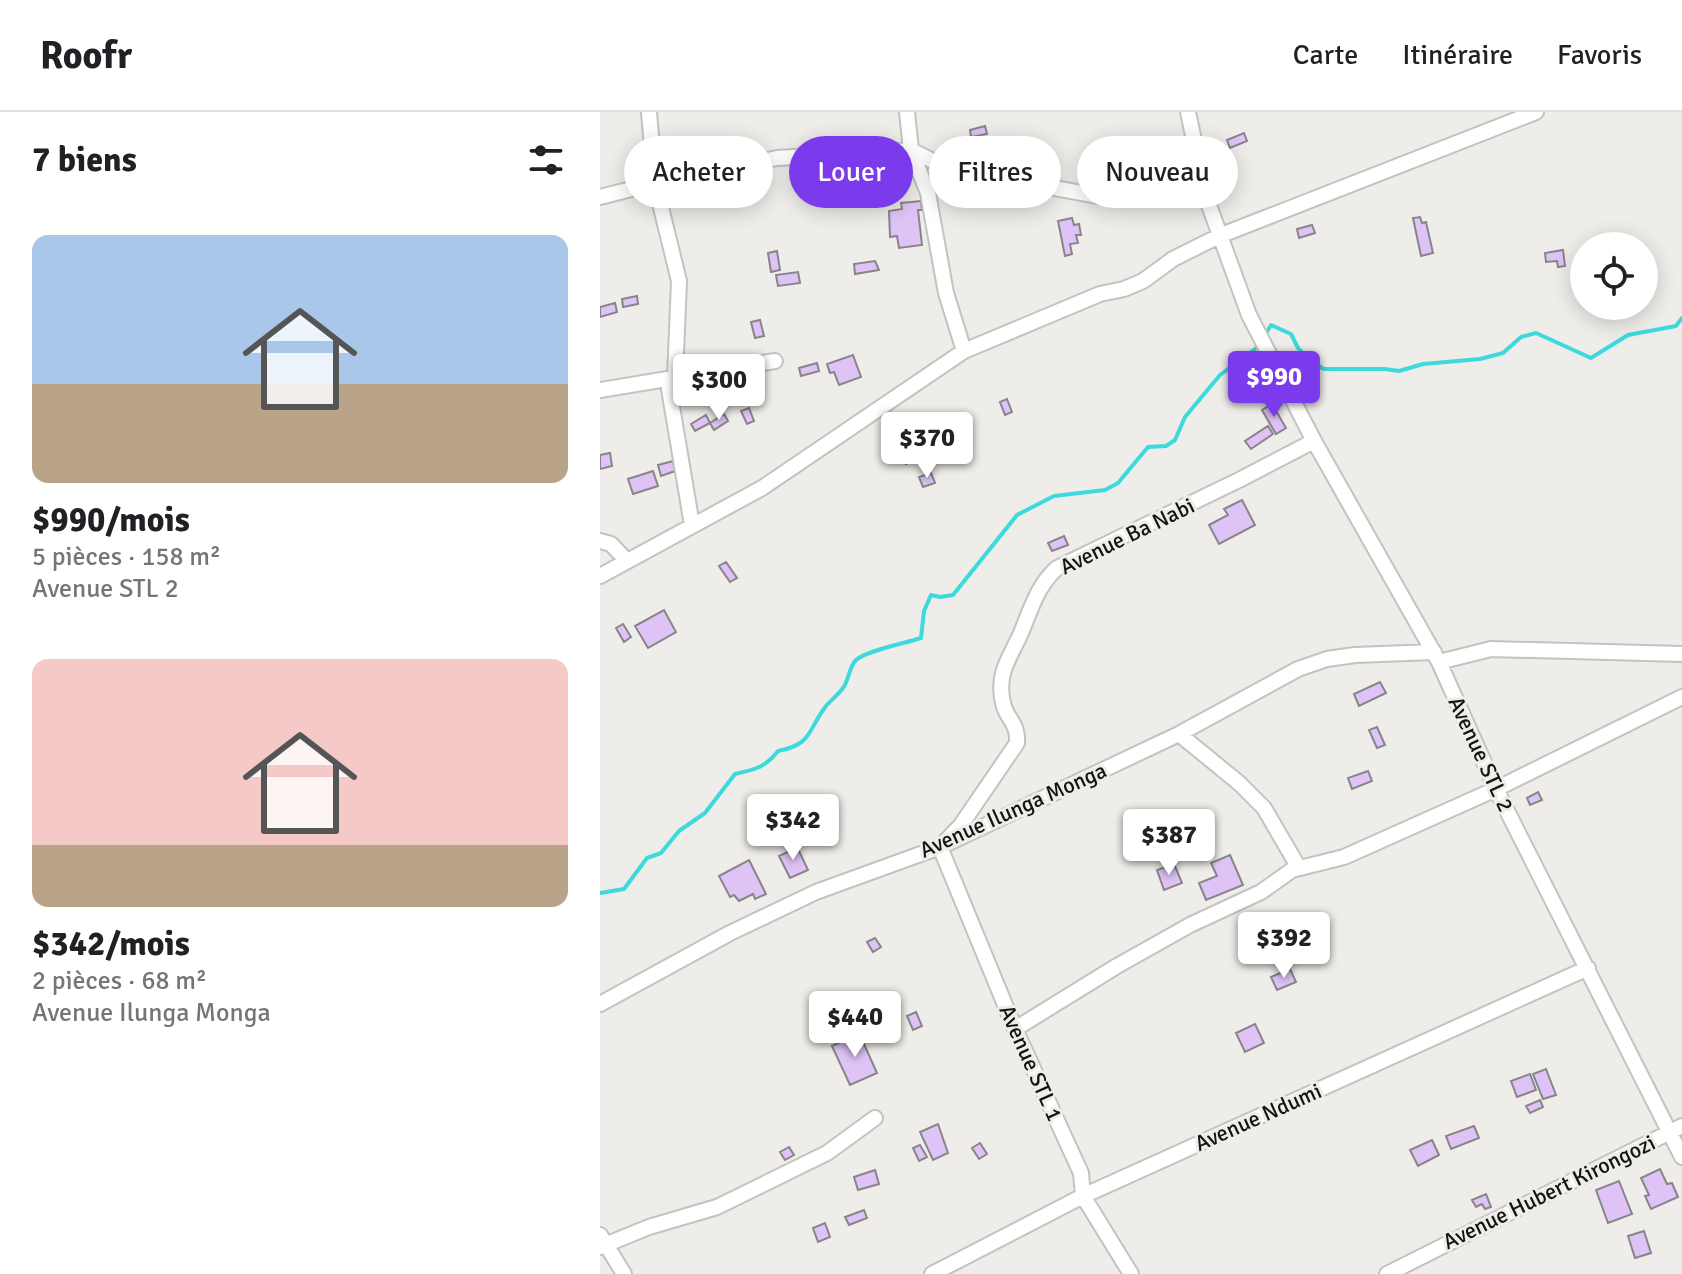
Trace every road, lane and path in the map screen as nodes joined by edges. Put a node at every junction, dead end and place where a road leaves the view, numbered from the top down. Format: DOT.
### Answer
graph roads {
  1 [pos="649,112"];
  2 [pos="907,112"];
  3 [pos="1188,112"];
  4 [pos="1536,112"];
  5 [pos="651,136"];
  6 [pos="910,136"];
  7 [pos="1193,136"];
  8 [pos="913,151"];
  9 [pos="913,155"];
  10 [pos="624,191"];
  11 [pos="1077,192"];
  12 [pos="600,197"];
  13 [pos="661,208"];
  14 [pos="1210,208"];
  15 [pos="1219,236"];
  16 [pos="964,351"];
  17 [pos="775,361"];
  18 [pos="675,378"];
  19 [pos="600,390"];
  20 [pos="1314,441"];
  21 [pos="692,525"];
  22 [pos="600,541"];
  23 [pos="627,561"];
  24 [pos="600,576"];
  25 [pos="1682,654"];
  26 [pos="1436,657"];
  27 [pos="1682,697"];
  28 [pos="1179,734"];
  29 [pos="1153,747"];
  30 [pos="1194,747"];
  31 [pos="1496,789"];
  32 [pos="940,847"];
  33 [pos="1299,868"];
  34 [pos="1588,968"];
  35 [pos="600,1004"];
  36 [pos="1015,1029"];
  37 [pos="875,1118"];
  38 [pos="1676,1130"];
  39 [pos="1682,1157"];
  40 [pos="1083,1196"];
  41 [pos="602,1243"];
  42 [pos="624,1274"];
  43 [pos="932,1274"];
  44 [pos="1131,1274"];
  45 [pos="1387,1274"];
  1 -- 5 [label="street"];
  2 -- 6 [label="street"];
  3 -- 7 [label="street"];
  4 -- 15 [label="street"];
  8 -- 11 [label="street"];
  9 -- 16 [label="street"];
  10 -- 12 [label="street"];
  13 -- 18 [label="street"];
  14 -- 15 [label="street"];
  15 -- 16 [label="street"];
  15 -- 20 [label="street, Avenue STL 2"];
  16 -- 21 [label="street"];
  17 -- 18 [label="street"];
  18 -- 19 [label="street"];
  18 -- 21 [label="street"];
  20 -- 26 [label="street, Avenue STL 2"];
  20 -- 32 [label="street, Avenue Ba Nabi"];
  21 -- 23 [label="street"];
  22 -- 23 [label="street"];
  23 -- 24 [label="street"];
  25 -- 26 [label="street, Avenue Ilunga Monga"];
  26 -- 28 [label="street, Avenue Ilunga Monga"];
  26 -- 31 [label="street, Avenue STL 2"];
  27 -- 31 [label="street"];
  28 -- 29 [label="street, Avenue Ilunga Monga"];
  28 -- 30 [label="street"];
  29 -- 30 [label="street"];
  29 -- 32 [label="street, Avenue Ilunga Monga"];
  30 -- 33 [label="street"];
  31 -- 33 [label="street"];
  31 -- 34 [label="street, Avenue STL 2"];
  32 -- 35 [label="street, Avenue Ilunga Monga"];
  32 -- 36 [label="street, Avenue STL 1"];
  33 -- 36 [label="street"];
  34 -- 38 [label="street, Avenue STL 2"];
  34 -- 40 [label="street, Avenue Ndumi"];
  36 -- 40 [label="street, Avenue STL 1"];
  37 -- 41 [label="street"];
  38 -- 39 [label="street, Avenue STL 2"];
  38 -- 45 [label="street, Avenue Hubert Kirongozi"];
  40 -- 43 [label="street, Avenue Ndumi"];
  40 -- 44 [label="street, Avenue STL 1"];
  41 -- 42 [label="street"];
}
